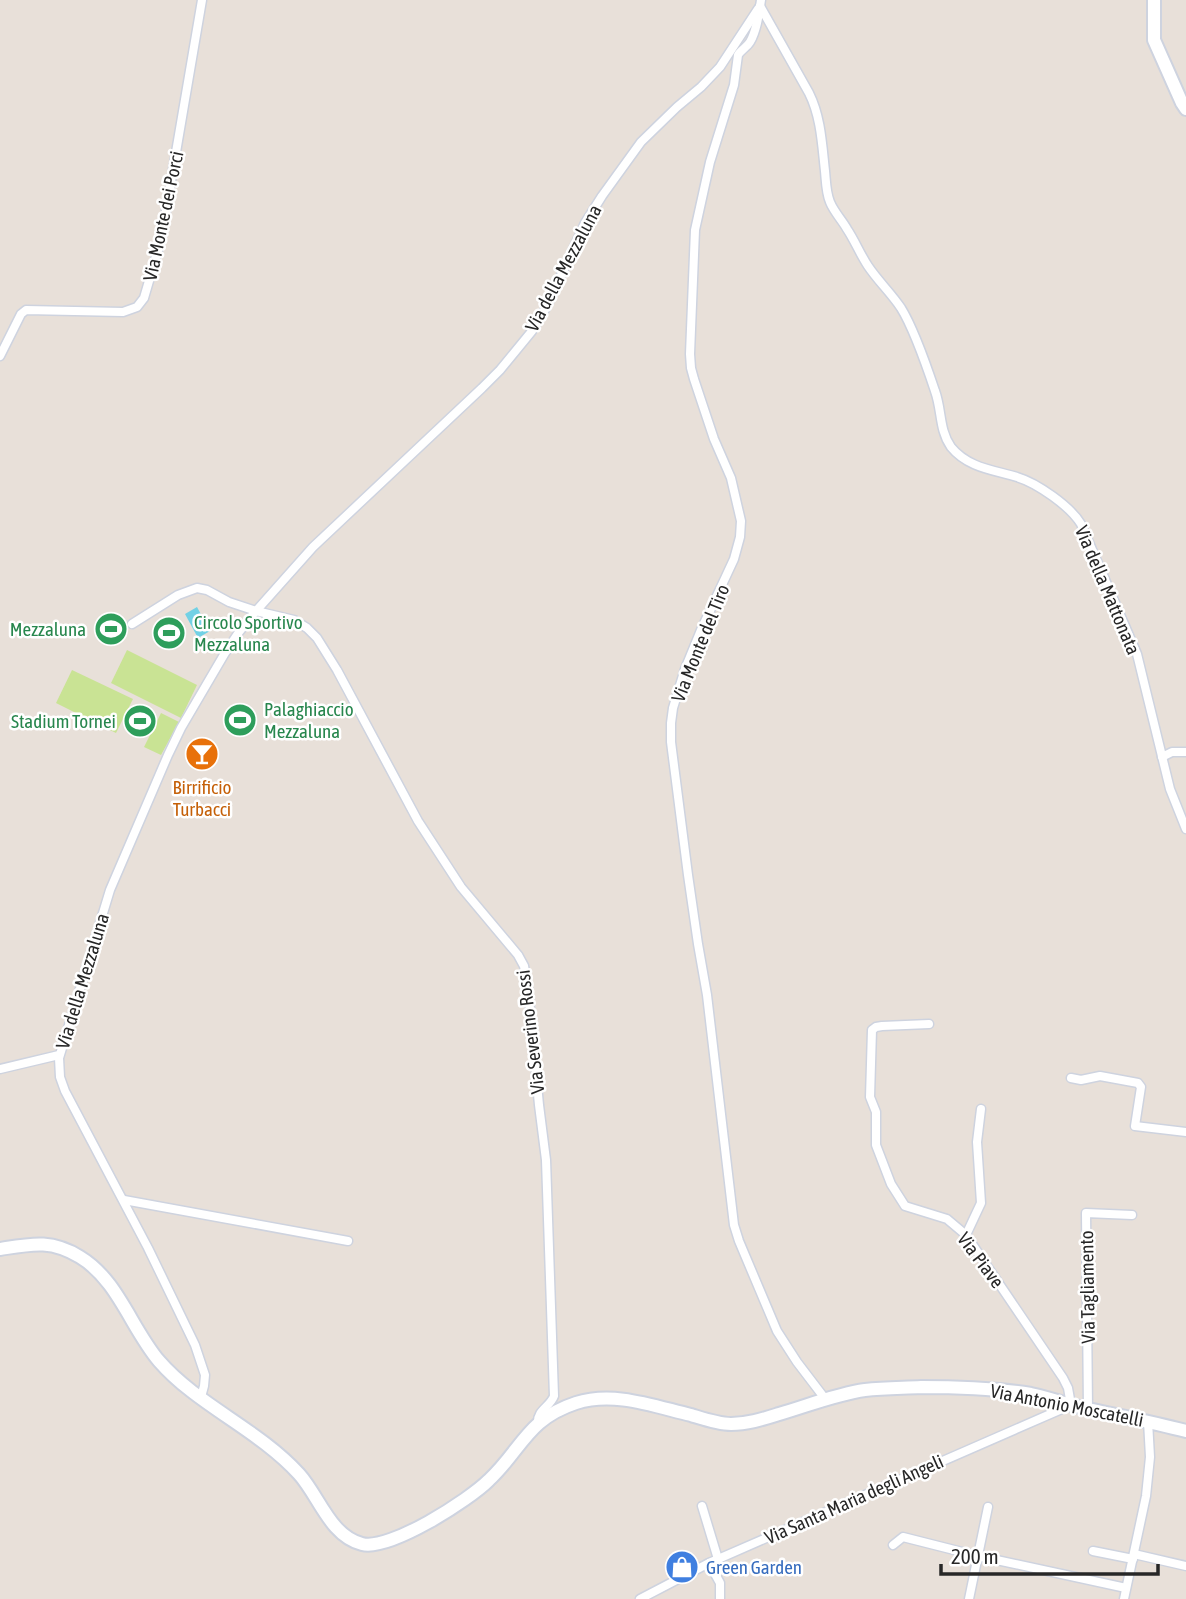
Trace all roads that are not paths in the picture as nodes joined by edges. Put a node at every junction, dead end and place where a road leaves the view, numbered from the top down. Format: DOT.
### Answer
graph roads {
  1 [pos="202,0"];
  2 [pos="1154,0"];
  3 [pos="760,3"];
  4 [pos="1186,109"];
  5 [pos="0,356"];
  6 [pos="256,611"];
  7 [pos="132,624"];
  8 [pos="1186,752"];
  9 [pos="1162,757"];
  10 [pos="1186,830"];
  11 [pos="929,1024"];
  12 [pos="59,1055"];
  13 [pos="0,1069"];
  14 [pos="1072,1078"];
  15 [pos="981,1108"];
  16 [pos="1186,1132"];
  17 [pos="124,1200"];
  18 [pos="1132,1216"];
  19 [pos="966,1235"];
  20 [pos="348,1241"];
  21 [pos="0,1249"];
  22 [pos="201,1397"];
  23 [pos="826,1400"];
  24 [pos="1071,1405"];
  25 [pos="1088,1408"];
  26 [pos="1148,1421"];
  27 [pos="538,1423"];
  28 [pos="1186,1431"];
  29 [pos="702,1506"];
  30 [pos="988,1507"];
  31 [pos="893,1545"];
  32 [pos="1093,1551"];
  33 [pos="978,1556"];
  34 [pos="1133,1557"];
  35 [pos="718,1559"];
  36 [pos="709,1563"];
  37 [pos="1186,1566"];
  38 [pos="1126,1588"];
  39 [pos="640,1599"];
  40 [pos="720,1599"];
  41 [pos="969,1599"];
  42 [pos="1124,1599"];
  1 -- 5 [label="street, Via Monte dei Porci"];
  2 -- 4 [label="street"];
  3 -- 6 [label="street, Via della Mezzaluna"];
  3 -- 9 [label="street, Via della Mattonata"];
  3 -- 23 [label="street, Via Monte del Tiro"];
  6 -- 7 [label="street"];
  6 -- 12 [label="street, Via della Mezzaluna"];
  6 -- 27 [label="street, Via Severino Rossi"];
  8 -- 9 [label="street"];
  9 -- 10 [label="street, Via della Mattonata"];
  11 -- 19 [label="street, Via Piave"];
  12 -- 13 [label="street"];
  12 -- 17 [label="street, Via della Mezzaluna"];
  14 -- 16 [label="street"];
  15 -- 19 [label="street"];
  17 -- 20 [label="street"];
  17 -- 22 [label="street, Via della Mezzaluna"];
  18 -- 25 [label="street, Via Tagliamento"];
  19 -- 24 [label="street, Via Piave"];
  21 -- 22 [label="street, Via Antonio Moscatelli"];
  22 -- 27 [label="street, Via Antonio Moscatelli"];
  23 -- 24 [label="street, Via Antonio Moscatelli"];
  23 -- 27 [label="street, Via Antonio Moscatelli"];
  24 -- 25 [label="street, Via Antonio Moscatelli"];
  24 -- 35 [label="street, Via Santa Maria degli Angeli"];
  25 -- 26 [label="street, Via Antonio Moscatelli"];
  26 -- 28 [label="street, Via Antonio Moscatelli"];
  26 -- 34 [label="street"];
  29 -- 35 [label="street"];
  30 -- 33 [label="street"];
  31 -- 33 [label="street"];
  32 -- 34 [label="street"];
  33 -- 38 [label="street"];
  33 -- 41 [label="street"];
  34 -- 37 [label="street"];
  34 -- 38 [label="street"];
  35 -- 36 [label="street, Via Santa Maria degli Angeli"];
  36 -- 39 [label="street, Via Santa Maria degli Angeli"];
  36 -- 40 [label="street"];
  38 -- 42 [label="street"];
}
